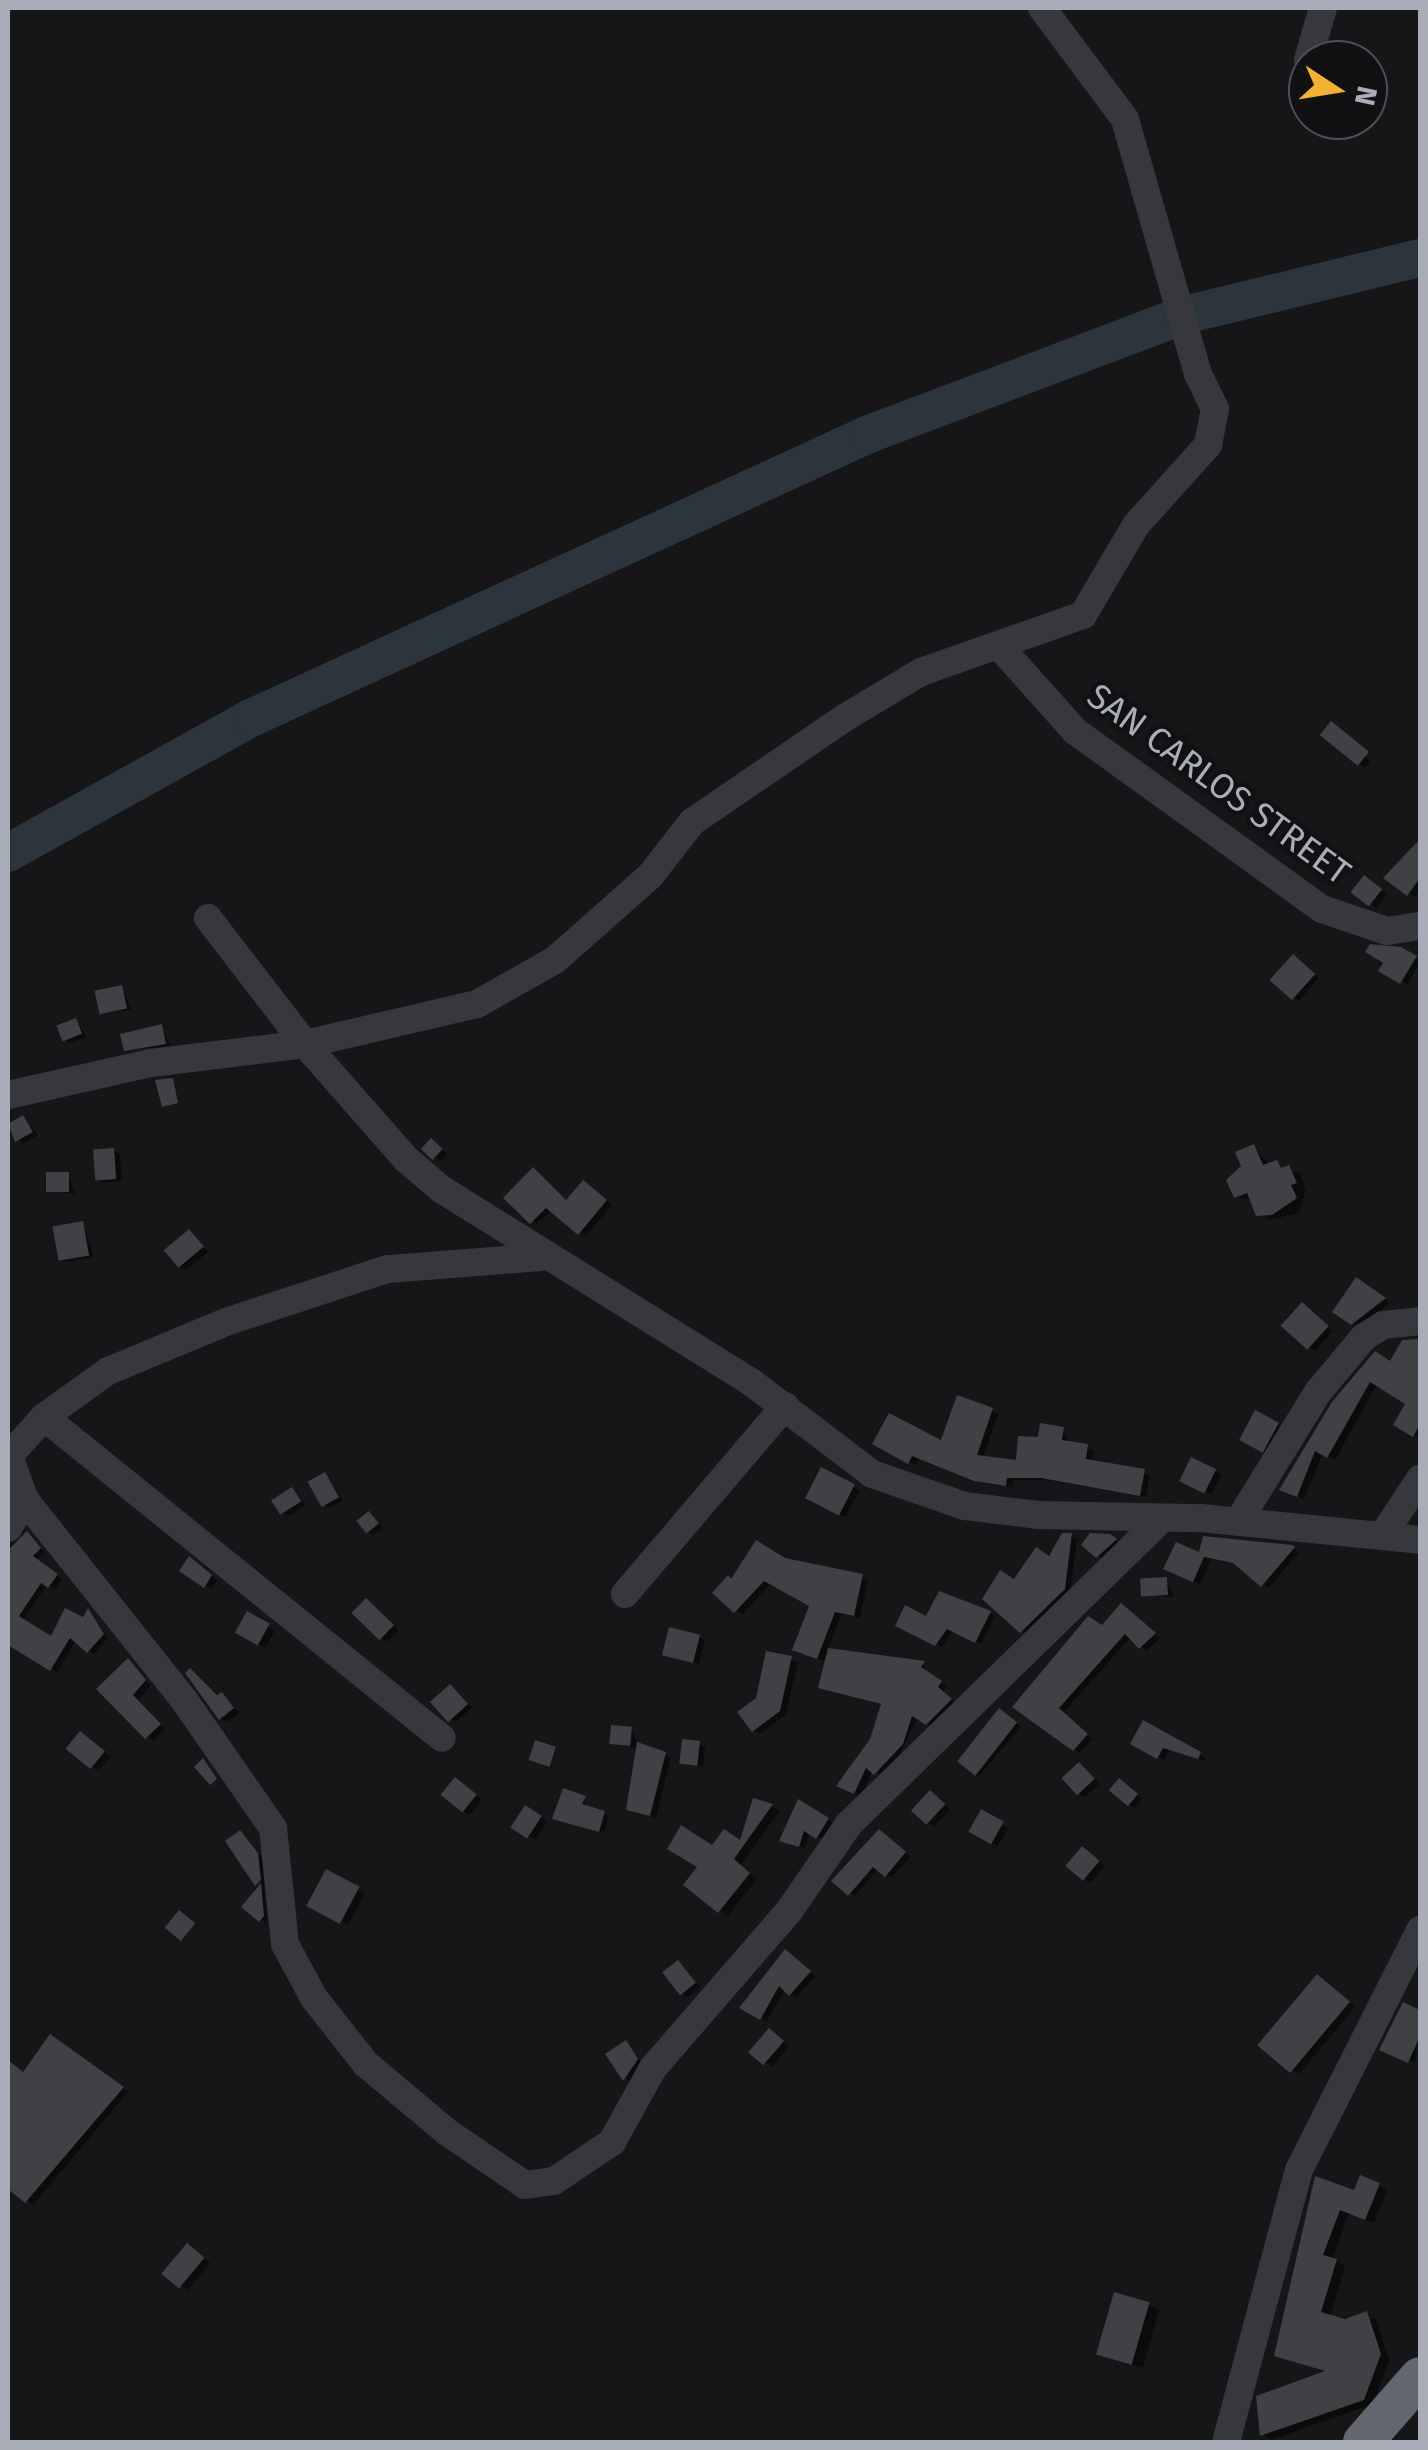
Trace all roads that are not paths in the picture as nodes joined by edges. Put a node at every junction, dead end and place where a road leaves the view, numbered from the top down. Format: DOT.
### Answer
graph roads {
  1 [pos="1042,8"];
  2 [pos="1323,8"];
  3 [pos="1313,40"];
  4 [pos="1000,647"];
  5 [pos="208,918"];
  6 [pos="1420,926"];
  7 [pos="306,1044"];
  8 [pos="8,1095"];
  9 [pos="541,1256"];
  10 [pos="1420,1320"];
  11 [pos="785,1406"];
  12 [pos="44,1417"];
  13 [pos="8,1462"];
  14 [pos="1420,1480"];
  15 [pos="25,1500"];
  16 [pos="1162,1518"];
  17 [pos="1238,1522"];
  18 [pos="8,1528"];
  19 [pos="1385,1532"];
  20 [pos="1420,1540"];
  21 [pos="624,1594"];
  22 [pos="442,1738"];
  23 [pos="1420,1930"];
  24 [pos="1420,2377"];
  25 [pos="1226,2442"];
  26 [pos="1364,2442"];
  1 -- 4 [label="street"];
  2 -- 3 [label="street"];
  4 -- 6 [label="street, SAN CARLOS STREET"];
  4 -- 7 [label="street"];
  5 -- 7 [label="street"];
  7 -- 8 [label="street"];
  7 -- 9 [label="street"];
  9 -- 11 [label="street"];
  9 -- 12 [label="street"];
  10 -- 17 [label="street"];
  11 -- 16 [label="street"];
  11 -- 21 [label="street"];
  12 -- 13 [label="street"];
  12 -- 22 [label="street"];
  13 -- 15 [label="street"];
  14 -- 19 [label="street"];
  15 -- 16 [label="street"];
  15 -- 18 [label="street"];
  16 -- 17 [label="street"];
  17 -- 19 [label="street"];
  19 -- 20 [label="street"];
  23 -- 25 [label="street"];
  24 -- 26 [label="highway"];
}
